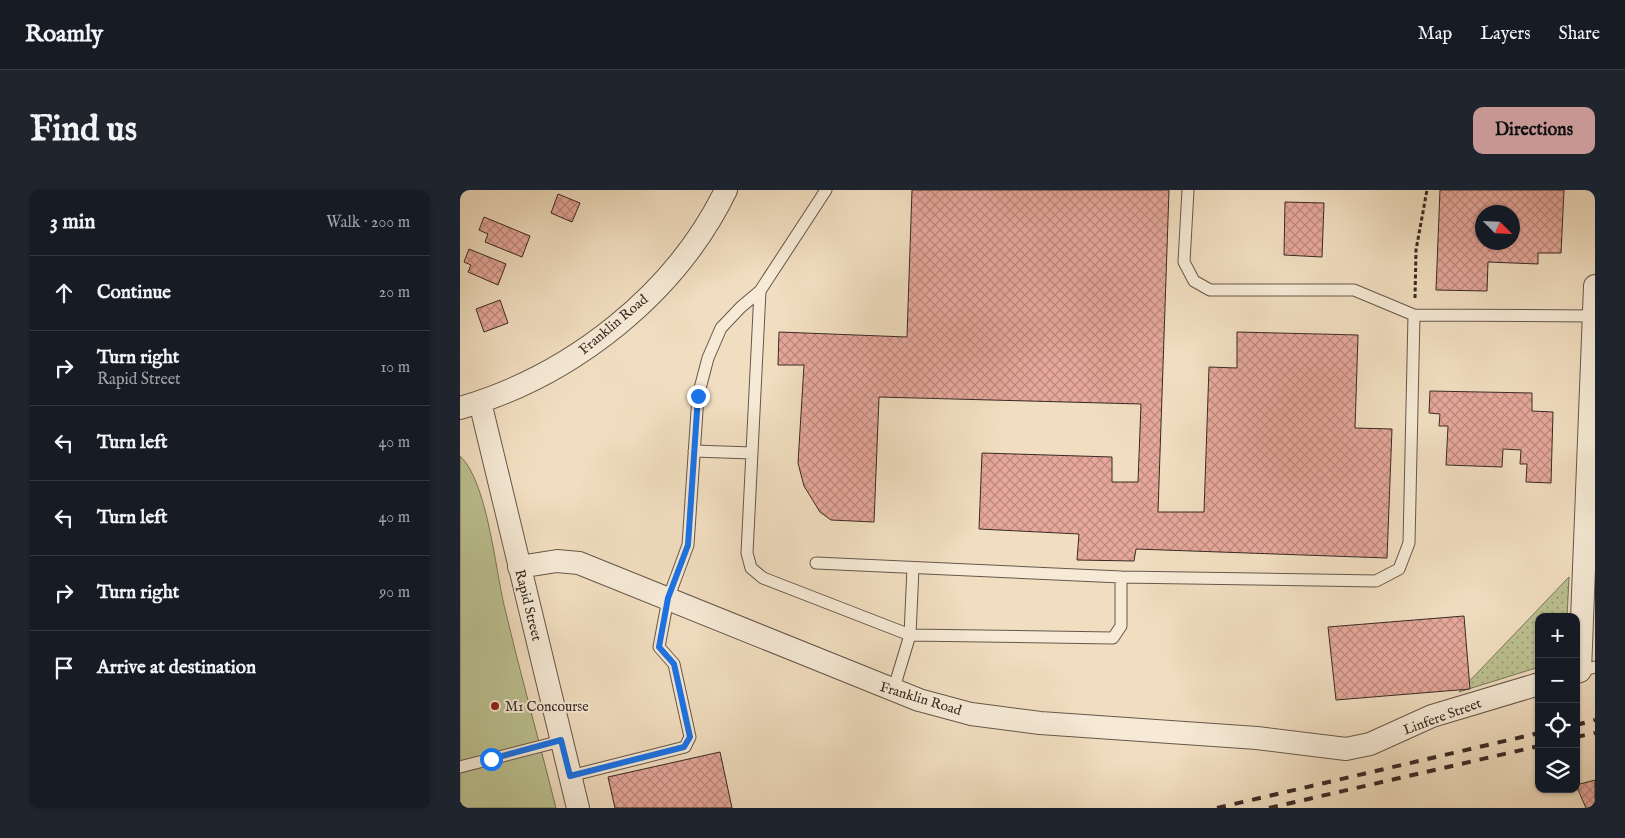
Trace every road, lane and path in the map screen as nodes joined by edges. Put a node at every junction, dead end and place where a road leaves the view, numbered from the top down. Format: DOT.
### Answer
graph roads {
  1 [pos="726,190"];
  2 [pos="826,190"];
  3 [pos="1188,190"];
  4 [pos="1427,190"];
  5 [pos="1595,286"];
  6 [pos="760,291"];
  7 [pos="1414,315"];
  8 [pos="1594,316"];
  9 [pos="470,405"];
  10 [pos="694,450"];
  11 [pos="752,453"];
  12 [pos="816,563"];
  13 [pos="519,567"];
  14 [pos="912,568"];
  15 [pos="1120,577"];
  16 [pos="668,598"];
  17 [pos="910,635"];
  18 [pos="1584,670"];
  19 [pos="1535,685"];
  20 [pos="893,691"];
  21 [pos="561,740"];
  22 [pos="1346,749"];
  23 [pos="460,767"];
  24 [pos="570,776"];
  25 [pos="578,808"];
  1 -- 9 [label="street, Franklin Road"];
  2 -- 6 [label="lane"];
  3 -- 7 [label="lane"];
  4 -- 7 [label="path"];
  5 -- 8 [label="street"];
  6 -- 10 [label="lane"];
  6 -- 11 [label="lane"];
  7 -- 8 [label="lane"];
  7 -- 15 [label="lane"];
  8 -- 18 [label="street"];
  9 -- 13 [label="street, Rapid Street"];
  10 -- 11 [label="lane"];
  10 -- 16 [label="lane"];
  11 -- 17 [label="lane"];
  12 -- 14 [label="lane"];
  13 -- 16 [label="street, Franklin Road"];
  13 -- 21 [label="street, Rapid Street"];
  14 -- 15 [label="lane"];
  14 -- 17 [label="lane"];
  15 -- 17 [label="lane"];
  16 -- 20 [label="street, Franklin Road"];
  16 -- 24 [label="lane"];
  17 -- 20 [label="lane"];
  19 -- 22 [label="street, Linfere Street"];
  20 -- 22 [label="street, Franklin Road"];
  21 -- 23 [label="lane"];
  21 -- 24 [label="street, Rapid Street"];
  24 -- 25 [label="street, Rapid Street"];
}
